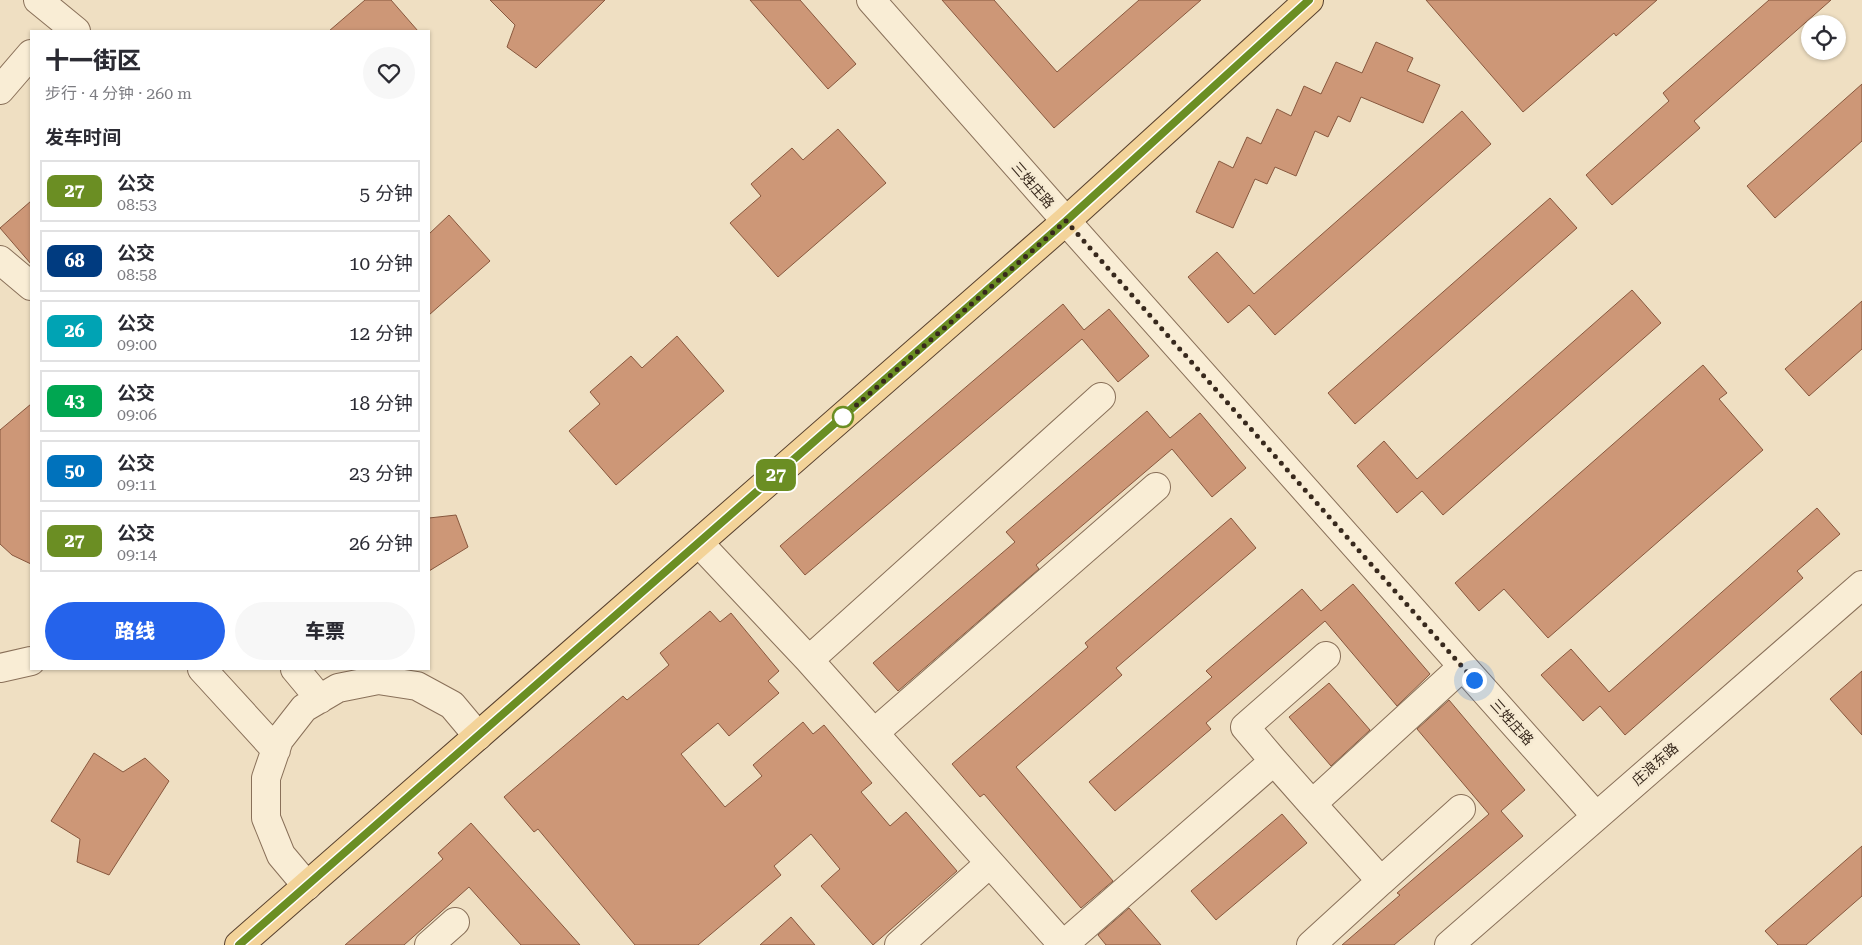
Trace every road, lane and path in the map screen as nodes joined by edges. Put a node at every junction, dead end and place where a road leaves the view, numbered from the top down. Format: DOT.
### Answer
graph roads {
  1 [pos="38,0"];
  2 [pos="871,0"];
  3 [pos="1309,0"];
  4 [pos="63,27"];
  5 [pos="30,55"];
  6 [pos="0,90"];
  7 [pos="1066,221"];
  8 [pos="0,260"];
  9 [pos="30,285"];
  10 [pos="1101,397"];
  11 [pos="1156,487"];
  12 [pos="699,543"];
  13 [pos="1862,585"];
  14 [pos="1326,656"];
  15 [pos="809,660"];
  16 [pos="30,661"];
  17 [pos="1462,667"];
  18 [pos="0,668"];
  19 [pos="203,670"];
  20 [pos="296,670"];
  21 [pos="320,699"];
  22 [pos="874,733"];
  23 [pos="478,736"];
  24 [pos="276,750"];
  25 [pos="1274,761"];
  26 [pos="1312,804"];
  27 [pos="1461,809"];
  28 [pos="1596,816"];
  29 [pos="990,863"];
  30 [pos="1381,881"];
  31 [pos="307,886"];
  32 [pos="455,922"];
  33 [pos="239,945"];
  34 [pos="430,945"];
  35 [pos="900,945"];
  36 [pos="1063,945"];
  37 [pos="1311,945"];
  38 [pos="1449,945"];
  1 -- 4 [label="street"];
  2 -- 7 [label="street, 三姓庄路"];
  3 -- 7 [label="main road"];
  5 -- 6 [label="street"];
  7 -- 12 [label="main road"];
  7 -- 17 [label="street, 三姓庄路"];
  8 -- 9 [label="street"];
  10 -- 15 [label="street"];
  11 -- 22 [label="street"];
  12 -- 15 [label="street"];
  12 -- 23 [label="main road"];
  13 -- 28 [label="street, 庄浪东路"];
  14 -- 25 [label="street"];
  15 -- 22 [label="street"];
  16 -- 18 [label="street"];
  17 -- 26 [label="street"];
  17 -- 28 [label="street, 三姓庄路"];
  19 -- 24 [label="street"];
  20 -- 21 [label="street"];
  21 -- 23 [label="street"];
  21 -- 24 [label="street"];
  22 -- 29 [label="street"];
  23 -- 31 [label="main road"];
  24 -- 31 [label="street"];
  25 -- 26 [label="street"];
  25 -- 36 [label="street"];
  26 -- 30 [label="street"];
  27 -- 30 [label="street"];
  28 -- 38 [label="street, 庄浪东路"];
  29 -- 35 [label="street"];
  29 -- 36 [label="street"];
  30 -- 37 [label="street"];
  31 -- 33 [label="main road"];
  32 -- 34 [label="street"];
}
